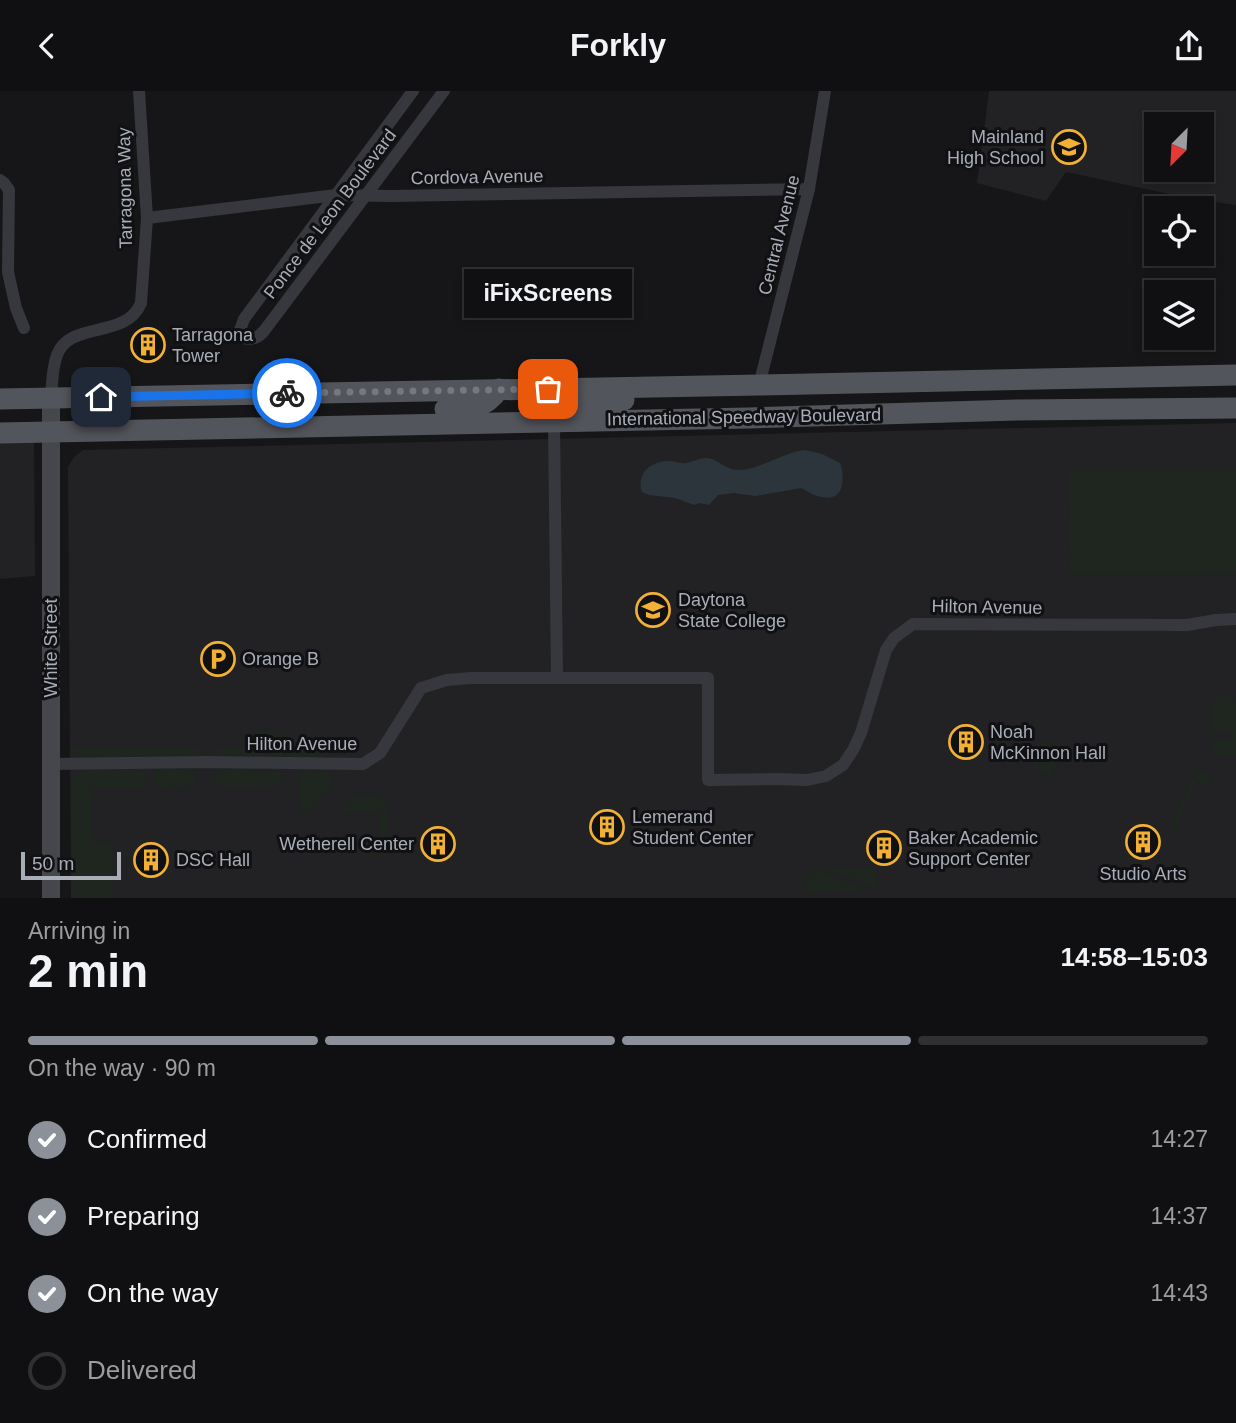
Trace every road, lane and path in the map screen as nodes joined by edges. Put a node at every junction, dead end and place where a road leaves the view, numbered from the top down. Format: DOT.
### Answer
graph roads {
  1 [pos="139,91"];
  2 [pos="413,91"];
  3 [pos="444,91"];
  4 [pos="825,91"];
  5 [pos="2,181"];
  6 [pos="809,189"];
  7 [pos="336,195"];
  8 [pos="366,196"];
  9 [pos="147,218"];
  10 [pos="24,328"];
  11 [pos="1236,375"];
  12 [pos="1172,376"];
  13 [pos="759,385"];
  14 [pos="499,389"];
  15 [pos="51,398"];
  16 [pos="0,399"];
  17 [pos="1236,408"];
  18 [pos="1016,410"];
  19 [pos="554,421"];
  20 [pos="303,426"];
  21 [pos="51,432"];
  22 [pos="0,433"];
  23 [pos="1236,619"];
  24 [pos="557,677"];
  25 [pos="50,764"];
  26 [pos="51,898"];
  1 -- 9 [label="street, Tarragona Way"];
  2 -- 7 [label="street, Ponce de Leon Boulevard"];
  3 -- 8 [label="street, Ponce de Leon Boulevard"];
  4 -- 6 [label="street, Central Avenue"];
  5 -- 10 [label="street"];
  6 -- 8 [label="street, Cordova Avenue"];
  6 -- 13 [label="street, Central Avenue"];
  7 -- 8 [label="street, Cordova Avenue"];
  7 -- 8 [label="street, Ponce de Leon Boulevard"];
  7 -- 9 [label="street, Cordova Avenue"];
  9 -- 15 [label="street, Tarragona Way"];
  11 -- 12 [label="main road, International Speedway Boulevard"];
  12 -- 13 [label="main road, International Speedway Boulevard"];
  12 -- 18 [label="main road"];
  13 -- 14 [label="main road, International Speedway Boulevard"];
  13 -- 19 [label="main road"];
  14 -- 15 [label="main road, International Speedway Boulevard"];
  14 -- 20 [label="main road"];
  15 -- 16 [label="main road, International Speedway Boulevard"];
  15 -- 21 [label="street, White Street"];
  17 -- 18 [label="main road, International Speedway Boulevard"];
  18 -- 19 [label="main road, International Speedway Boulevard"];
  19 -- 20 [label="main road, International Speedway Boulevard"];
  19 -- 24 [label="street"];
  20 -- 21 [label="main road, International Speedway Boulevard"];
  21 -- 22 [label="main road, International Speedway Boulevard"];
  21 -- 25 [label="street, White Street"];
  23 -- 24 [label="street, Hilton Avenue"];
  24 -- 25 [label="street, Hilton Avenue"];
  25 -- 26 [label="street, White Street"];
}
